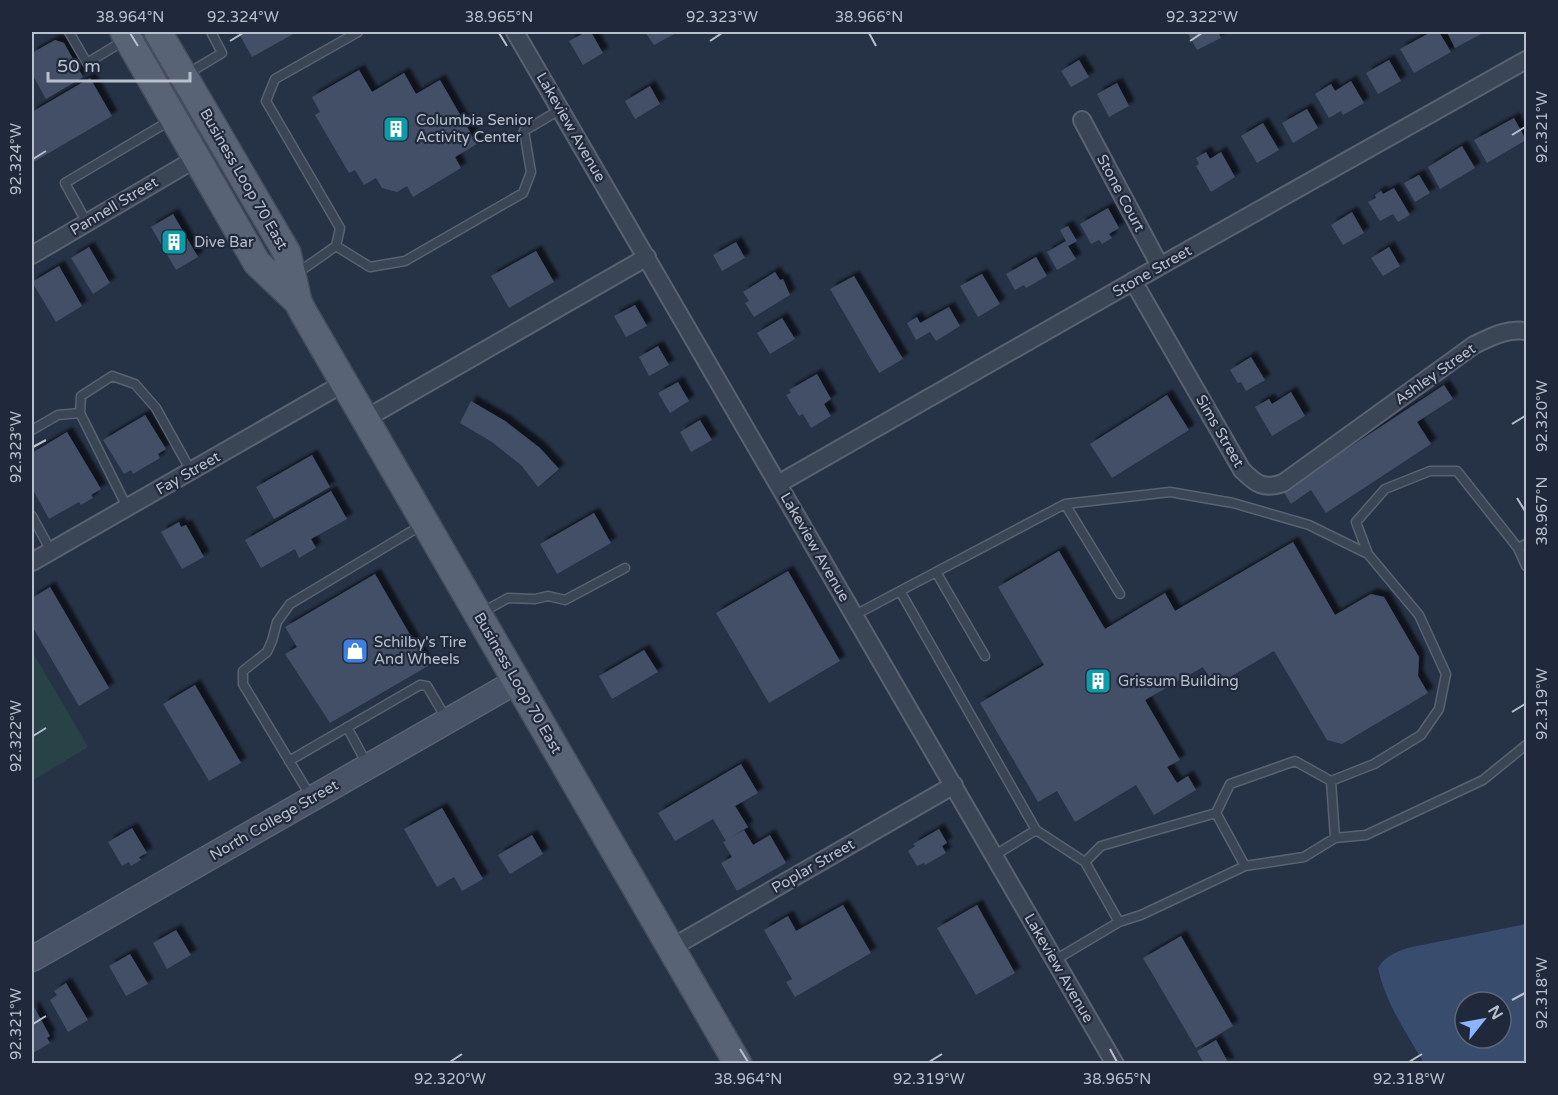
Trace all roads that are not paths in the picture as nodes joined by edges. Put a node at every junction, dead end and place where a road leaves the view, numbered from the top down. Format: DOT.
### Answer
graph roads {
  1 [pos="69,32"];
  2 [pos="158,32"];
  3 [pos="211,32"];
  4 [pos="358,32"];
  5 [pos="517,32"];
  6 [pos="126,35"];
  7 [pos="1527,60"];
  8 [pos="184,76"];
  9 [pos="561,109"];
  10 [pos="174,118"];
  11 [pos="1082,120"];
  12 [pos="196,158"];
  13 [pos="87,222"];
  14 [pos="336,246"];
  15 [pos="32,255"];
  16 [pos="647,257"];
  17 [pos="1160,266"];
  18 [pos="1133,281"];
  19 [pos="295,289"];
  20 [pos="1527,331"];
  21 [pos="344,383"];
  22 [pos="80,413"];
  23 [pos="364,419"];
  24 [pos="32,430"];
  25 [pos="1349,434"];
  26 [pos="191,471"];
  27 [pos="778,484"];
  28 [pos="1065,504"];
  29 [pos="128,507"];
  30 [pos="32,516"];
  31 [pos="425,524"];
  32 [pos="1522,546"];
  33 [pos="51,551"];
  34 [pos="1368,555"];
  35 [pos="32,562"];
  36 [pos="1527,566"];
  37 [pos="625,568"];
  38 [pos="936,572"];
  39 [pos="900,591"];
  40 [pos="1120,594"];
  41 [pos="478,614"];
  42 [pos="855,615"];
  43 [pos="985,656"];
  44 [pos="517,681"];
  45 [pos="448,721"];
  46 [pos="347,728"];
  47 [pos="1527,745"];
  48 [pos="289,761"];
  49 [pos="368,767"];
  50 [pos="1331,781"];
  51 [pos="954,785"];
  52 [pos="312,799"];
  53 [pos="1216,813"];
  54 [pos="1036,830"];
  55 [pos="1335,838"];
  56 [pos="995,855"];
  57 [pos="1085,862"];
  58 [pos="1245,866"];
  59 [pos="1119,922"];
  60 [pos="671,948"];
  61 [pos="32,959"];
  62 [pos="1055,960"];
  63 [pos="738,1064"];
  64 [pos="1115,1064"];
  1 -- 6 [label="lane"];
  2 -- 8 [label="main road, Business Loop 70 East"];
  3 -- 8 [label="lane"];
  4 -- 14 [label="lane"];
  5 -- 9 [label="street, Lakeview Avenue"];
  6 -- 10 [label="main road, Business Loop 70 East"];
  7 -- 17 [label="street, Stone Street"];
  8 -- 19 [label="main road, Business Loop 70 East"];
  9 -- 14 [label="lane"];
  9 -- 16 [label="street, Lakeview Avenue"];
  10 -- 12 [label="main road, Business Loop 70 East"];
  10 -- 13 [label="lane"];
  11 -- 17 [label="street, Stone Court"];
  12 -- 13 [label="street, Pannell Street"];
  12 -- 19 [label="main road, Business Loop 70 East"];
  13 -- 15 [label="street, Pannell Street"];
  14 -- 19 [label="lane"];
  16 -- 23 [label="street"];
  16 -- 27 [label="street, Lakeview Avenue"];
  17 -- 18 [label="street, Stone Street"];
  18 -- 25 [label="street, Sims Street"];
  18 -- 27 [label="street, Stone Street"];
  19 -- 21 [label="main road, Business Loop 70 East"];
  20 -- 25 [label="street, Ashley Street"];
  21 -- 23 [label="main road, Business Loop 70 East"];
  21 -- 26 [label="street, Fay Street"];
  22 -- 24 [label="lane"];
  22 -- 26 [label="lane"];
  22 -- 29 [label="lane"];
  23 -- 31 [label="main road, Business Loop 70 East"];
  26 -- 29 [label="street, Fay Street"];
  27 -- 42 [label="street, Lakeview Avenue"];
  28 -- 34 [label="lane"];
  28 -- 38 [label="lane"];
  28 -- 40 [label="lane"];
  29 -- 33 [label="street, Fay Street"];
  30 -- 33 [label="lane"];
  31 -- 41 [label="main road, Business Loop 70 East"];
  31 -- 48 [label="lane"];
  32 -- 34 [label="lane"];
  32 -- 36 [label="lane"];
  33 -- 35 [label="street, Fay Street"];
  34 -- 50 [label="lane"];
  37 -- 41 [label="lane"];
  38 -- 39 [label="lane"];
  38 -- 43 [label="lane"];
  39 -- 42 [label="lane"];
  39 -- 54 [label="lane"];
  41 -- 44 [label="main road, Business Loop 70 East"];
  42 -- 51 [label="street, Lakeview Avenue"];
  44 -- 45 [label="main road, North College Street"];
  44 -- 60 [label="main road, Business Loop 70 East"];
  45 -- 46 [label="lane"];
  45 -- 49 [label="main road, North College Street"];
  46 -- 48 [label="lane"];
  46 -- 49 [label="lane"];
  47 -- 55 [label="lane"];
  48 -- 52 [label="lane"];
  49 -- 52 [label="main road, North College Street"];
  50 -- 53 [label="lane"];
  50 -- 55 [label="lane"];
  51 -- 56 [label="street, Lakeview Avenue"];
  51 -- 60 [label="street, Poplar Street"];
  52 -- 61 [label="main road, North College Street"];
  53 -- 57 [label="lane"];
  53 -- 58 [label="lane"];
  54 -- 56 [label="lane"];
  54 -- 57 [label="lane"];
  55 -- 58 [label="lane"];
  56 -- 62 [label="street, Lakeview Avenue"];
  57 -- 59 [label="lane"];
  58 -- 59 [label="lane"];
  59 -- 62 [label="lane"];
  60 -- 63 [label="main road, Business Loop 70 East"];
  62 -- 64 [label="street, Lakeview Avenue"];
}
